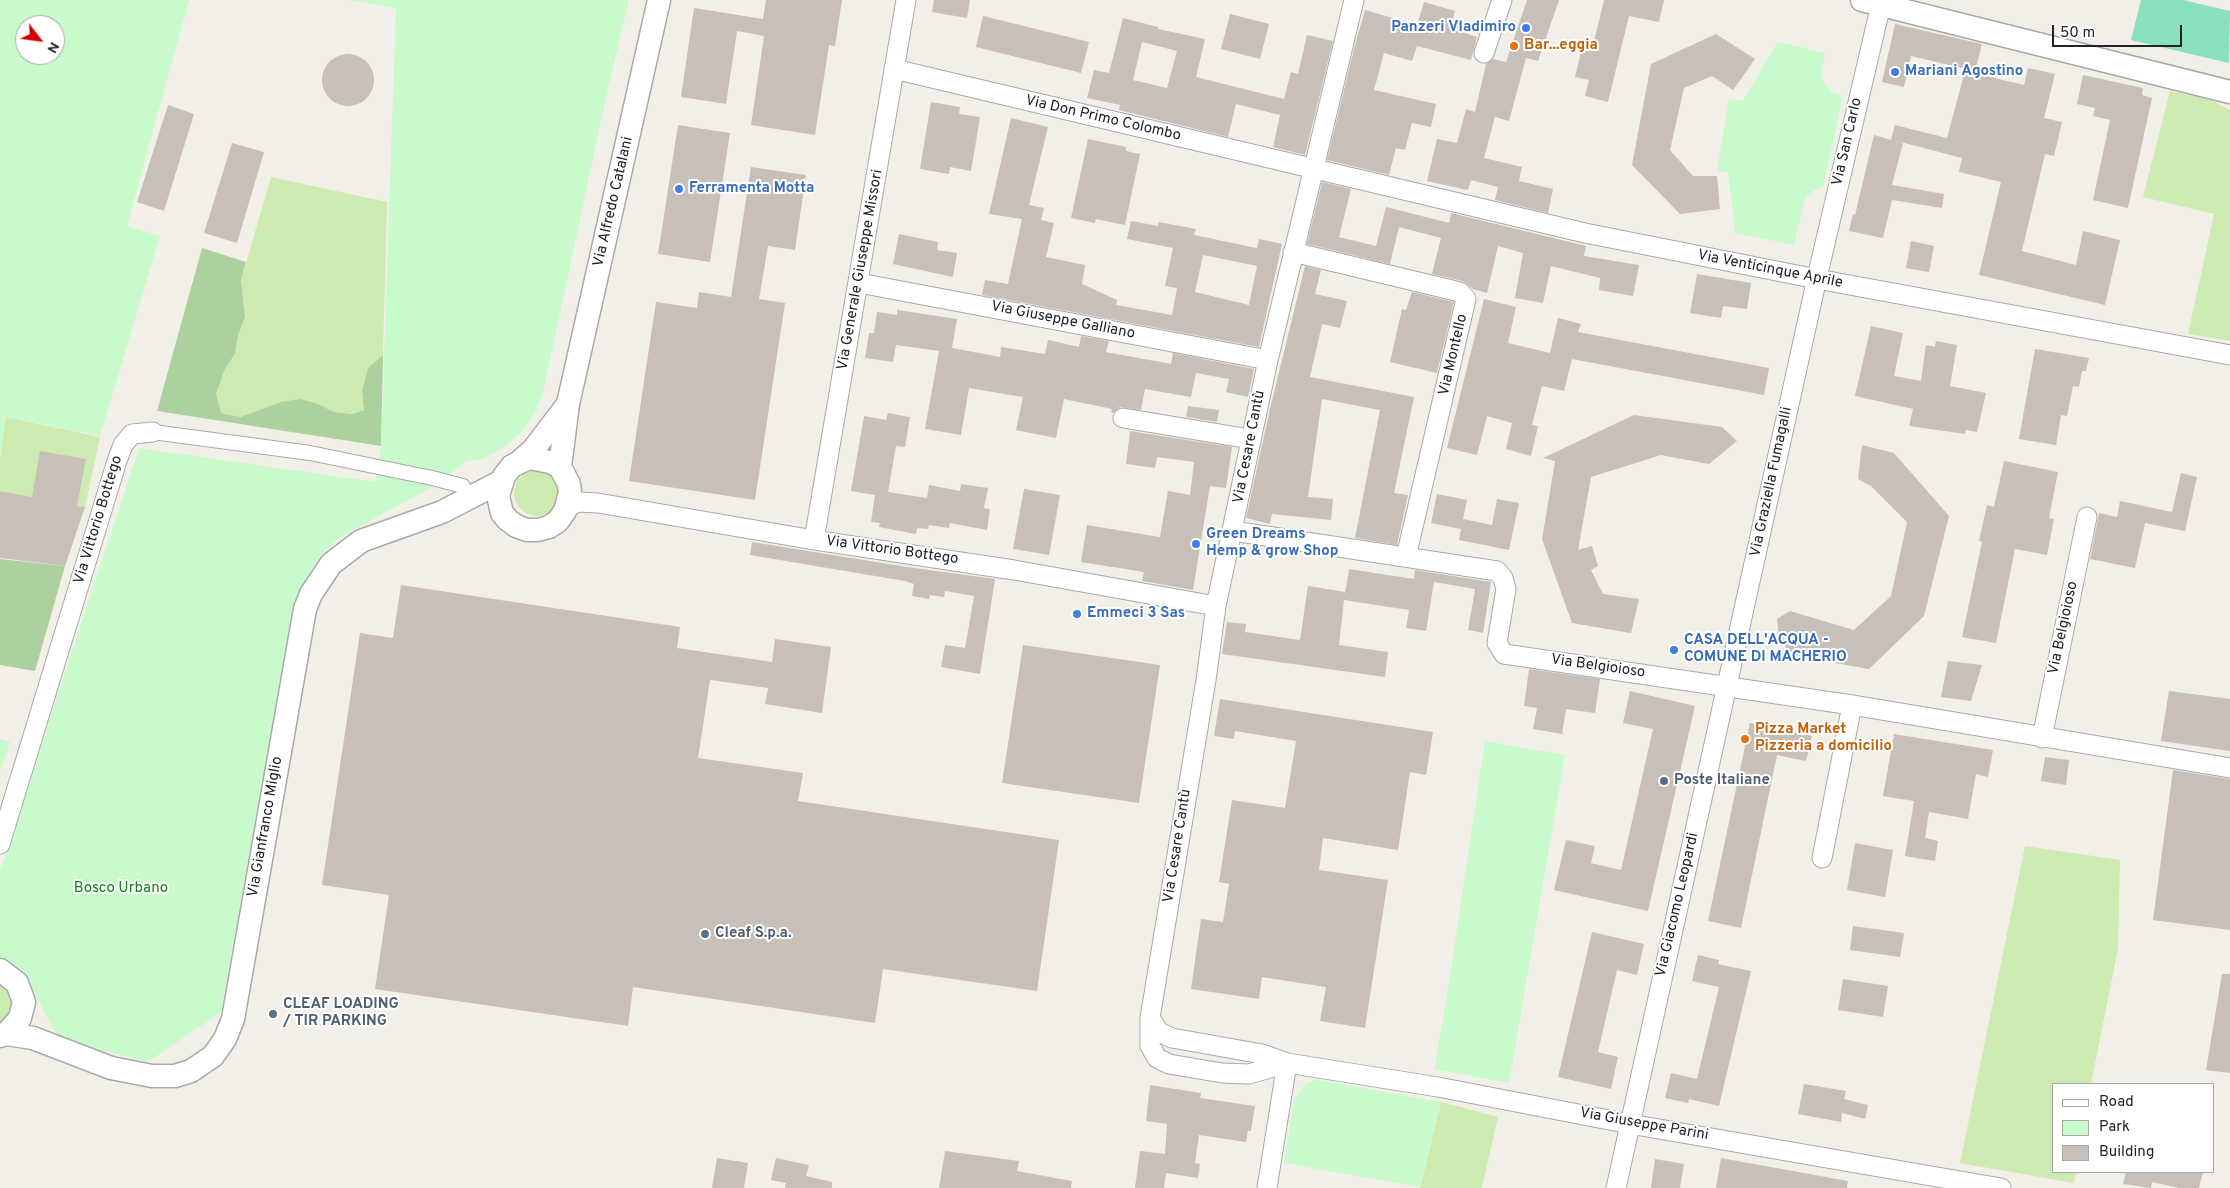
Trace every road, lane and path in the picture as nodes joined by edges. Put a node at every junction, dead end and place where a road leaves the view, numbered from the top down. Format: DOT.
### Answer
graph roads {
  1 [pos="659,0"];
  2 [pos="906,0"];
  3 [pos="1354,0"];
  4 [pos="1502,0"];
  5 [pos="1875,2"];
  6 [pos="1484,53"];
  7 [pos="894,70"];
  8 [pos="2230,92"];
  9 [pos="1313,169"];
  10 [pos="1293,252"];
  11 [pos="1816,279"];
  12 [pos="859,283"];
  13 [pos="2230,355"];
  14 [pos="1268,360"];
  15 [pos="568,404"];
  16 [pos="1123,418"];
  17 [pos="153,432"];
  18 [pos="1250,440"];
  19 [pos="519,462"];
  20 [pos="560,467"];
  21 [pos="500,482"];
  22 [pos="463,486"];
  23 [pos="568,507"];
  24 [pos="442,512"];
  25 [pos="502,513"];
  26 [pos="2087,518"];
  27 [pos="1233,531"];
  28 [pos="814,540"];
  29 [pos="1406,557"];
  30 [pos="1216,606"];
  31 [pos="1728,685"];
  32 [pos="1852,705"];
  33 [pos="2042,738"];
  34 [pos="2230,768"];
  35 [pos="0,844"];
  36 [pos="1822,858"];
  37 [pos="0,970"];
  38 [pos="24,1009"];
  39 [pos="1150,1018"];
  40 [pos="3,1035"];
  41 [pos="63,1048"];
  42 [pos="1287,1063"];
  43 [pos="1630,1124"];
  44 [pos="1267,1188"];
  45 [pos="1616,1188"];
  46 [pos="2001,1188"];
  1 -- 15 [label="street, Via Alfredo Catalani"];
  2 -- 7 [label="street, Via Generale Giuseppe Missori"];
  3 -- 9 [label="street, Via Cesare Cantù"];
  4 -- 6 [label="street"];
  5 -- 8 [label="street"];
  5 -- 11 [label="street, Via San Carlo"];
  7 -- 9 [label="street, Via Don Primo Colombo"];
  7 -- 12 [label="street, Via Generale Giuseppe Missori"];
  9 -- 10 [label="street, Via Cesare Cantù"];
  9 -- 11 [label="street, Via Venticinque Aprile"];
  10 -- 14 [label="street, Via Cesare Cantù"];
  10 -- 29 [label="street, Via Montello"];
  11 -- 13 [label="street, Via Venticinque Aprile"];
  11 -- 31 [label="street, Via Graziella Fumagalli"];
  12 -- 14 [label="street, Via Giuseppe Galliano"];
  12 -- 28 [label="street, Via Generale Giuseppe Missori"];
  14 -- 18 [label="street, Via Cesare Cantù"];
  15 -- 19 [label="street, Via Alfredo Catalani"];
  15 -- 20 [label="street, Via Alfredo Catalani"];
  16 -- 18 [label="street"];
  17 -- 22 [label="street, Via Vittorio Bottego"];
  17 -- 35 [label="street, Via Vittorio Bottego"];
  18 -- 27 [label="street, Via Cesare Cantù"];
  19 -- 20 [label="street"];
  19 -- 21 [label="street"];
  20 -- 23 [label="street"];
  21 -- 24 [label="street, Via Gianfranco Miglio"];
  21 -- 25 [label="street"];
  23 -- 25 [label="street"];
  23 -- 28 [label="street, Via Vittorio Bottego"];
  24 -- 25 [label="street, Via Gianfranco Miglio"];
  24 -- 41 [label="street, Via Gianfranco Miglio"];
  26 -- 33 [label="street, Via Belgioioso"];
  27 -- 29 [label="street, Via Belgioioso"];
  27 -- 30 [label="street, Via Cesare Cantù"];
  28 -- 30 [label="street, Via Vittorio Bottego"];
  29 -- 31 [label="street, Via Belgioioso"];
  30 -- 39 [label="street, Via Cesare Cantù"];
  31 -- 32 [label="street, Via Belgioioso"];
  31 -- 43 [label="street, Via Giacomo Leopardi"];
  32 -- 33 [label="street, Via Belgioioso"];
  32 -- 36 [label="street"];
  33 -- 34 [label="street, Via Belgioioso"];
  37 -- 38 [label="street"];
  38 -- 40 [label="street"];
  38 -- 41 [label="street, Via Gianfranco Miglio"];
  39 -- 42 [label="street, Via Giuseppe Parini"];
  39 -- 42 [label="street, Via Giuseppe Parini"];
  40 -- 41 [label="street, Via Gianfranco Miglio"];
  42 -- 43 [label="street, Via Giuseppe Parini"];
  42 -- 44 [label="street"];
  43 -- 45 [label="street, Via Giacomo Leopardi"];
  43 -- 46 [label="street, Via Giuseppe Parini"];
}
